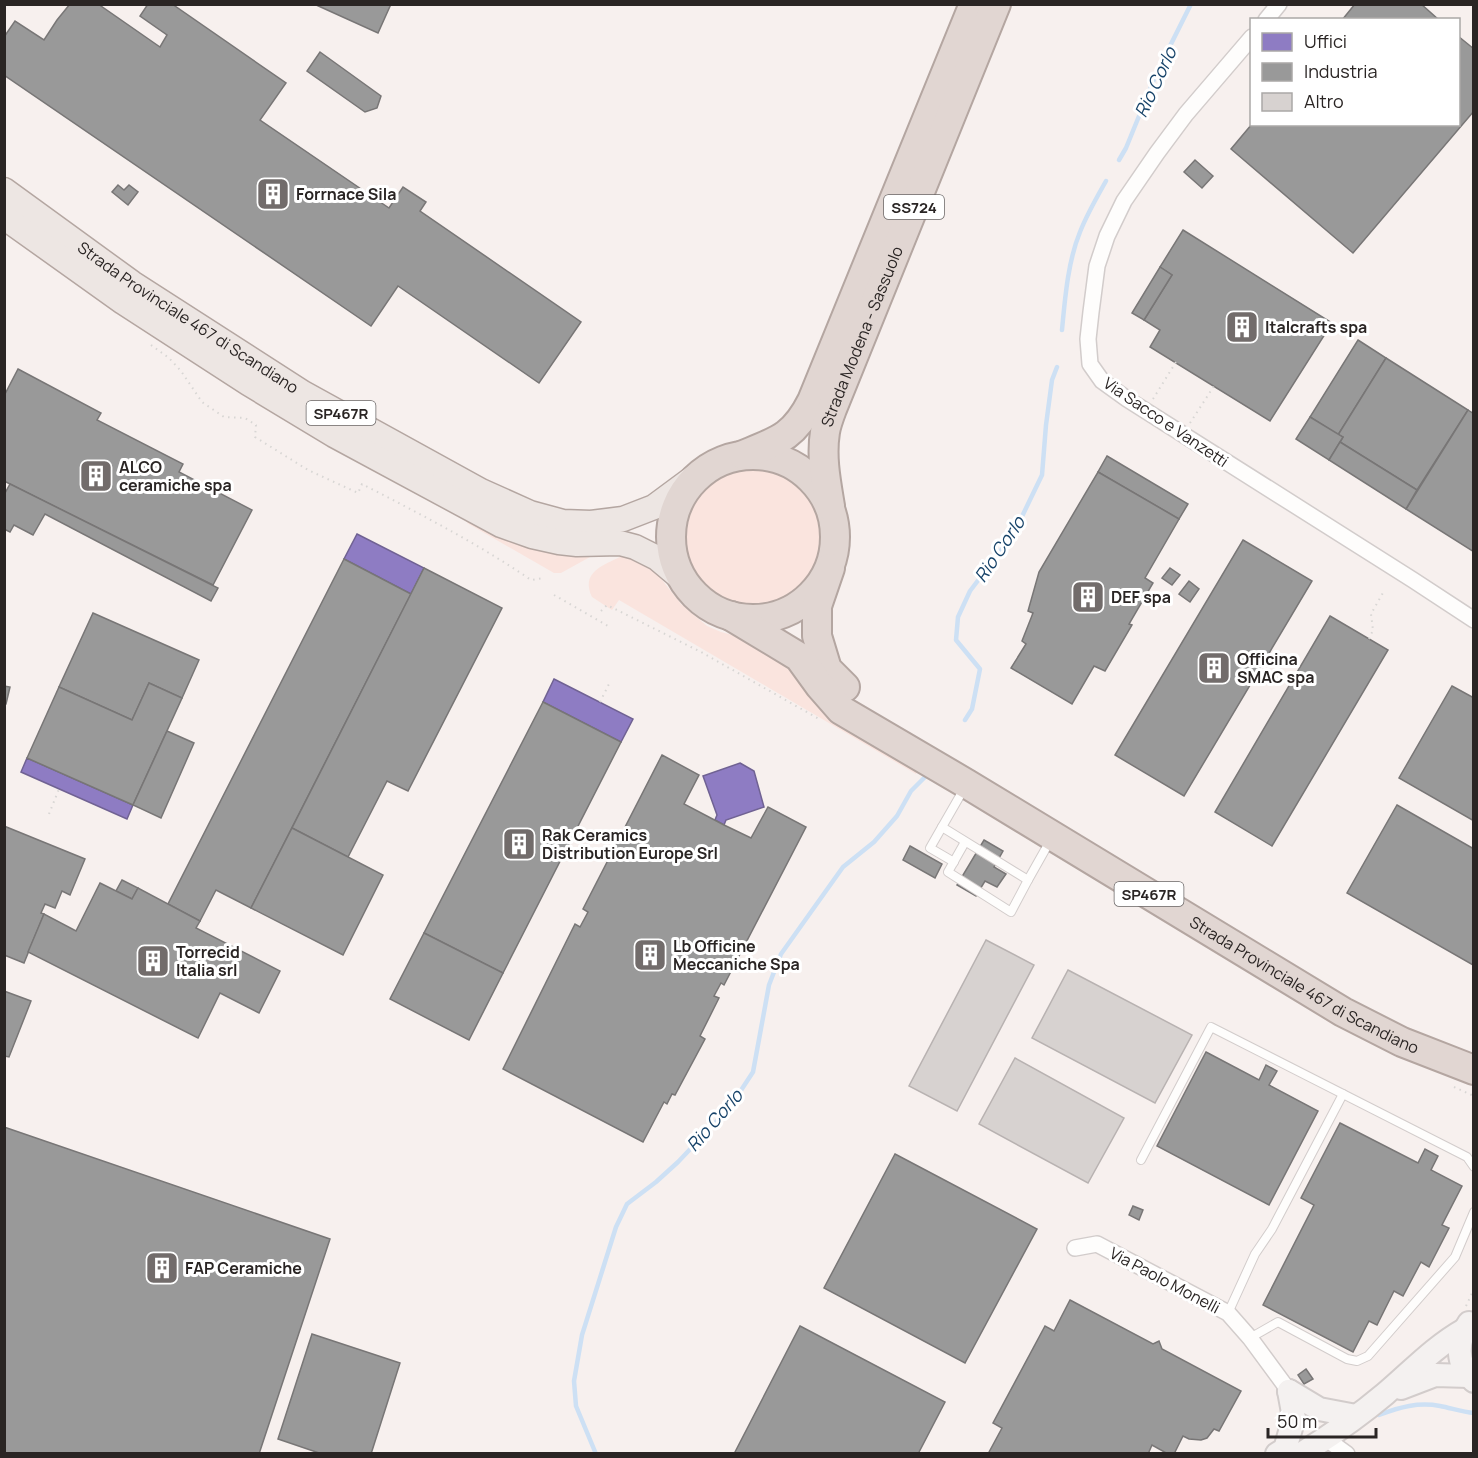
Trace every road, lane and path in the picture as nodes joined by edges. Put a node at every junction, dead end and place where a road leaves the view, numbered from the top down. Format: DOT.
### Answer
graph roads {
  1 [pos="974,4"];
  2 [pos="996,4"];
  3 [pos="1279,4"];
  4 [pos="1268,18"];
  5 [pos="1250,38"];
  6 [pos="4,190"];
  7 [pos="4,217"];
  8 [pos="4,230"];
  9 [pos="57,256"];
  10 [pos="145,340"];
  11 [pos="1176,362"];
  12 [pos="1214,386"];
  13 [pos="1151,402"];
  14 [pos="1189,426"];
  15 [pos="743,455"];
  16 [pos="704,470"];
  17 [pos="830,506"];
  18 [pos="830,568"];
  19 [pos="543,578"];
  20 [pos="682,579"];
  21 [pos="1384,591"];
  22 [pos="554,595"];
  23 [pos="601,611"];
  24 [pos="732,616"];
  25 [pos="1473,620"];
  26 [pos="608,626"];
  27 [pos="1369,639"];
  28 [pos="610,682"];
  29 [pos="600,702"];
  30 [pos="840,710"];
  31 [pos="967,784"];
  32 [pos="59,789"];
  33 [pos="49,814"];
  34 [pos="942,827"];
  35 [pos="1052,836"];
  36 [pos="965,842"];
  37 [pos="954,862"];
  38 [pos="1028,880"];
  39 [pos="1312,987"];
  40 [pos="1471,1070"];
  41 [pos="1343,1094"];
  42 [pos="1141,1161"];
  43 [pos="1473,1167"];
  44 [pos="1473,1212"];
  45 [pos="1075,1248"];
  46 [pos="1228,1313"];
  47 [pos="1469,1324"];
  48 [pos="1250,1338"];
  49 [pos="1471,1378"];
  50 [pos="1289,1391"];
  51 [pos="1383,1396"];
  52 [pos="1320,1409"];
  53 [pos="1356,1416"];
  54 [pos="1294,1418"];
  55 [pos="1325,1438"];
  56 [pos="1277,1454"];
  57 [pos="1301,1454"];
  58 [pos="1347,1454"];
  1 -- 15 [label="highway, Strada Modena - Sassuolo / SS724"];
  2 -- 17 [label="highway, Strada Modena - Sassuolo / SS724"];
  3 -- 4 [label="street"];
  5 -- 25 [label="street, Via Sacco e Vanzetti"];
  6 -- 16 [label="main road, Strada Provinciale 467 di Scandiano / SP467R"];
  7 -- 9 [label="main road, Strada Provinciale 467 di Scandiano / SP467R"];
  8 -- 9 [label="street"];
  9 -- 20 [label="main road, Strada Provinciale 467 di Scandiano / SP467R"];
  10 -- 19 [label="path"];
  11 -- 13 [label="path"];
  12 -- 14 [label="path"];
  15 -- 16 [label="highway, Strada Provinciale 467 di Scandiano"];
  15 -- 17 [label="highway, Strada Provinciale 467 di Scandiano"];
  16 -- 20 [label="highway, Strada Provinciale 467 di Scandiano"];
  17 -- 18 [label="highway, Strada Provinciale 467 di Scandiano"];
  18 -- 24 [label="highway, Strada Provinciale 467 di Scandiano"];
  18 -- 30 [label="highway, SP467R"];
  20 -- 24 [label="highway, Strada Provinciale 467 di Scandiano"];
  21 -- 27 [label="path"];
  22 -- 26 [label="path"];
  23 -- 30 [label="path"];
  24 -- 30 [label="highway, SP467R"];
  28 -- 29 [label="path"];
  30 -- 31 [label="highway, Strada Provinciale 467 di Scandiano / SP467R"];
  30 -- 39 [label="highway, Strada Provinciale 467 di Scandiano / SP467R"];
  31 -- 34 [label="lane"];
  31 -- 35 [label="highway, Strada Provinciale 467 di Scandiano / SP467R"];
  32 -- 33 [label="path"];
  34 -- 36 [label="lane"];
  34 -- 37 [label="lane"];
  35 -- 38 [label="lane"];
  35 -- 39 [label="highway, Strada Provinciale 467 di Scandiano / SP467R"];
  36 -- 37 [label="lane"];
  36 -- 38 [label="lane"];
  37 -- 38 [label="lane"];
  39 -- 40 [label="highway, Strada Provinciale 467 di Scandiano / SP467R"];
  41 -- 42 [label="lane"];
  41 -- 43 [label="lane"];
  41 -- 46 [label="lane"];
  44 -- 48 [label="lane"];
  45 -- 46 [label="street, Via Paolo Monelli"];
  46 -- 48 [label="street, Via Paolo Monelli"];
  47 -- 49 [label="street"];
  47 -- 51 [label="street"];
  48 -- 50 [label="street, Via Paolo Monelli"];
  49 -- 51 [label="street"];
  50 -- 52 [label="street"];
  50 -- 54 [label="street"];
  51 -- 53 [label="street"];
  52 -- 53 [label="street"];
  52 -- 55 [label="street"];
  53 -- 55 [label="street"];
  54 -- 55 [label="street"];
  54 -- 56 [label="street"];
  55 -- 57 [label="street"];
  55 -- 58 [label="street"];
}
